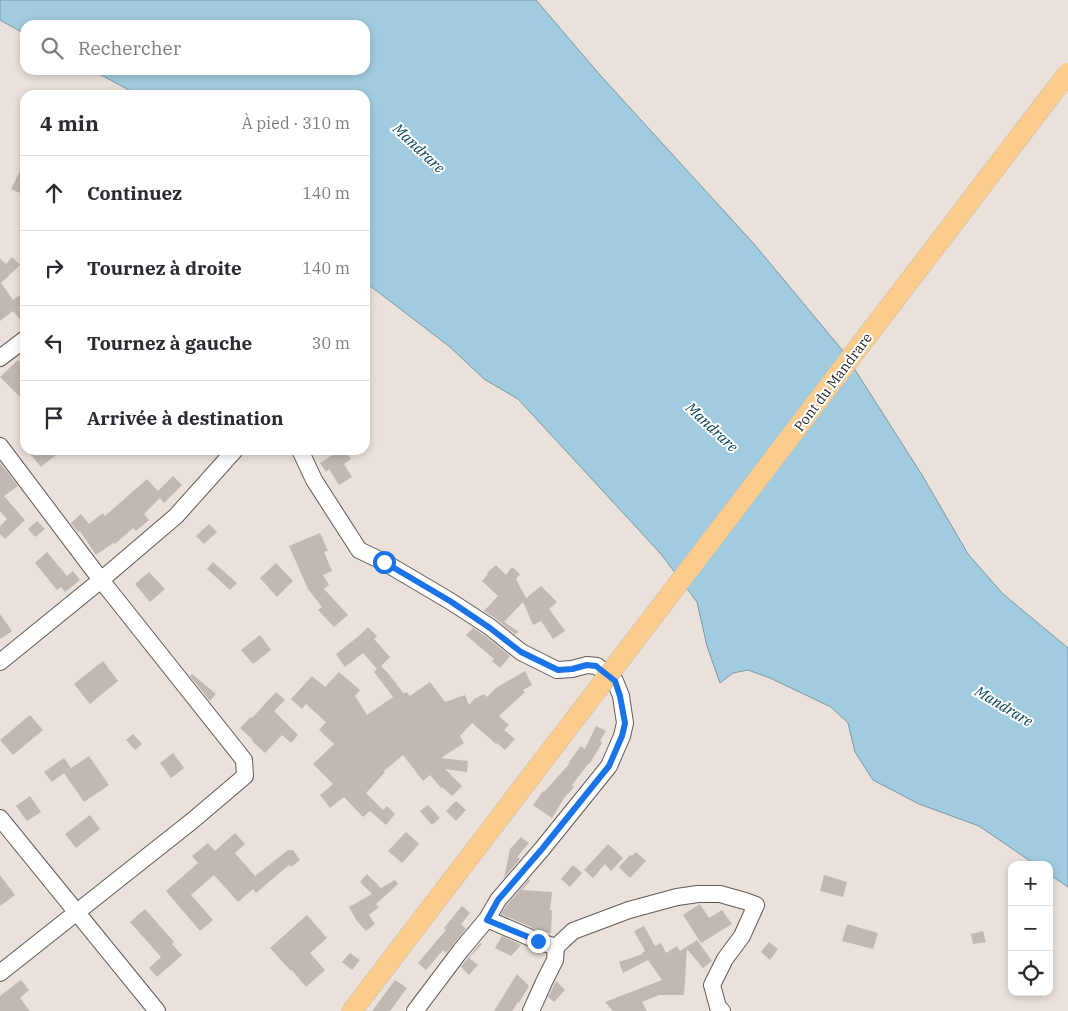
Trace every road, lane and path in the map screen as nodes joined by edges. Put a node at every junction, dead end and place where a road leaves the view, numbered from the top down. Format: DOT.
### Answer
graph roads {
  1 [pos="1068,73"];
  2 [pos="20,344"];
  3 [pos="0,358"];
  4 [pos="0,446"];
  5 [pos="231,455"];
  6 [pos="302,455"];
  7 [pos="100,580"];
  8 [pos="0,662"];
  9 [pos="0,818"];
  10 [pos="76,912"];
  11 [pos="487,920"];
  12 [pos="556,947"];
  13 [pos="0,973"];
  14 [pos="157,1011"];
  15 [pos="352,1011"];
  16 [pos="415,1011"];
  17 [pos="531,1011"];
  18 [pos="722,1011"];
  1 -- 15 [label="main road, Pont du Mandrare, bridge"];
  2 -- 3 [label="street"];
  4 -- 7 [label="street"];
  5 -- 7 [label="street"];
  6 -- 11 [label="street"];
  7 -- 8 [label="street"];
  7 -- 10 [label="street"];
  9 -- 10 [label="street"];
  10 -- 13 [label="street"];
  10 -- 14 [label="street"];
  11 -- 12 [label="street"];
  11 -- 16 [label="street"];
  12 -- 17 [label="street"];
  12 -- 18 [label="street"];
}
